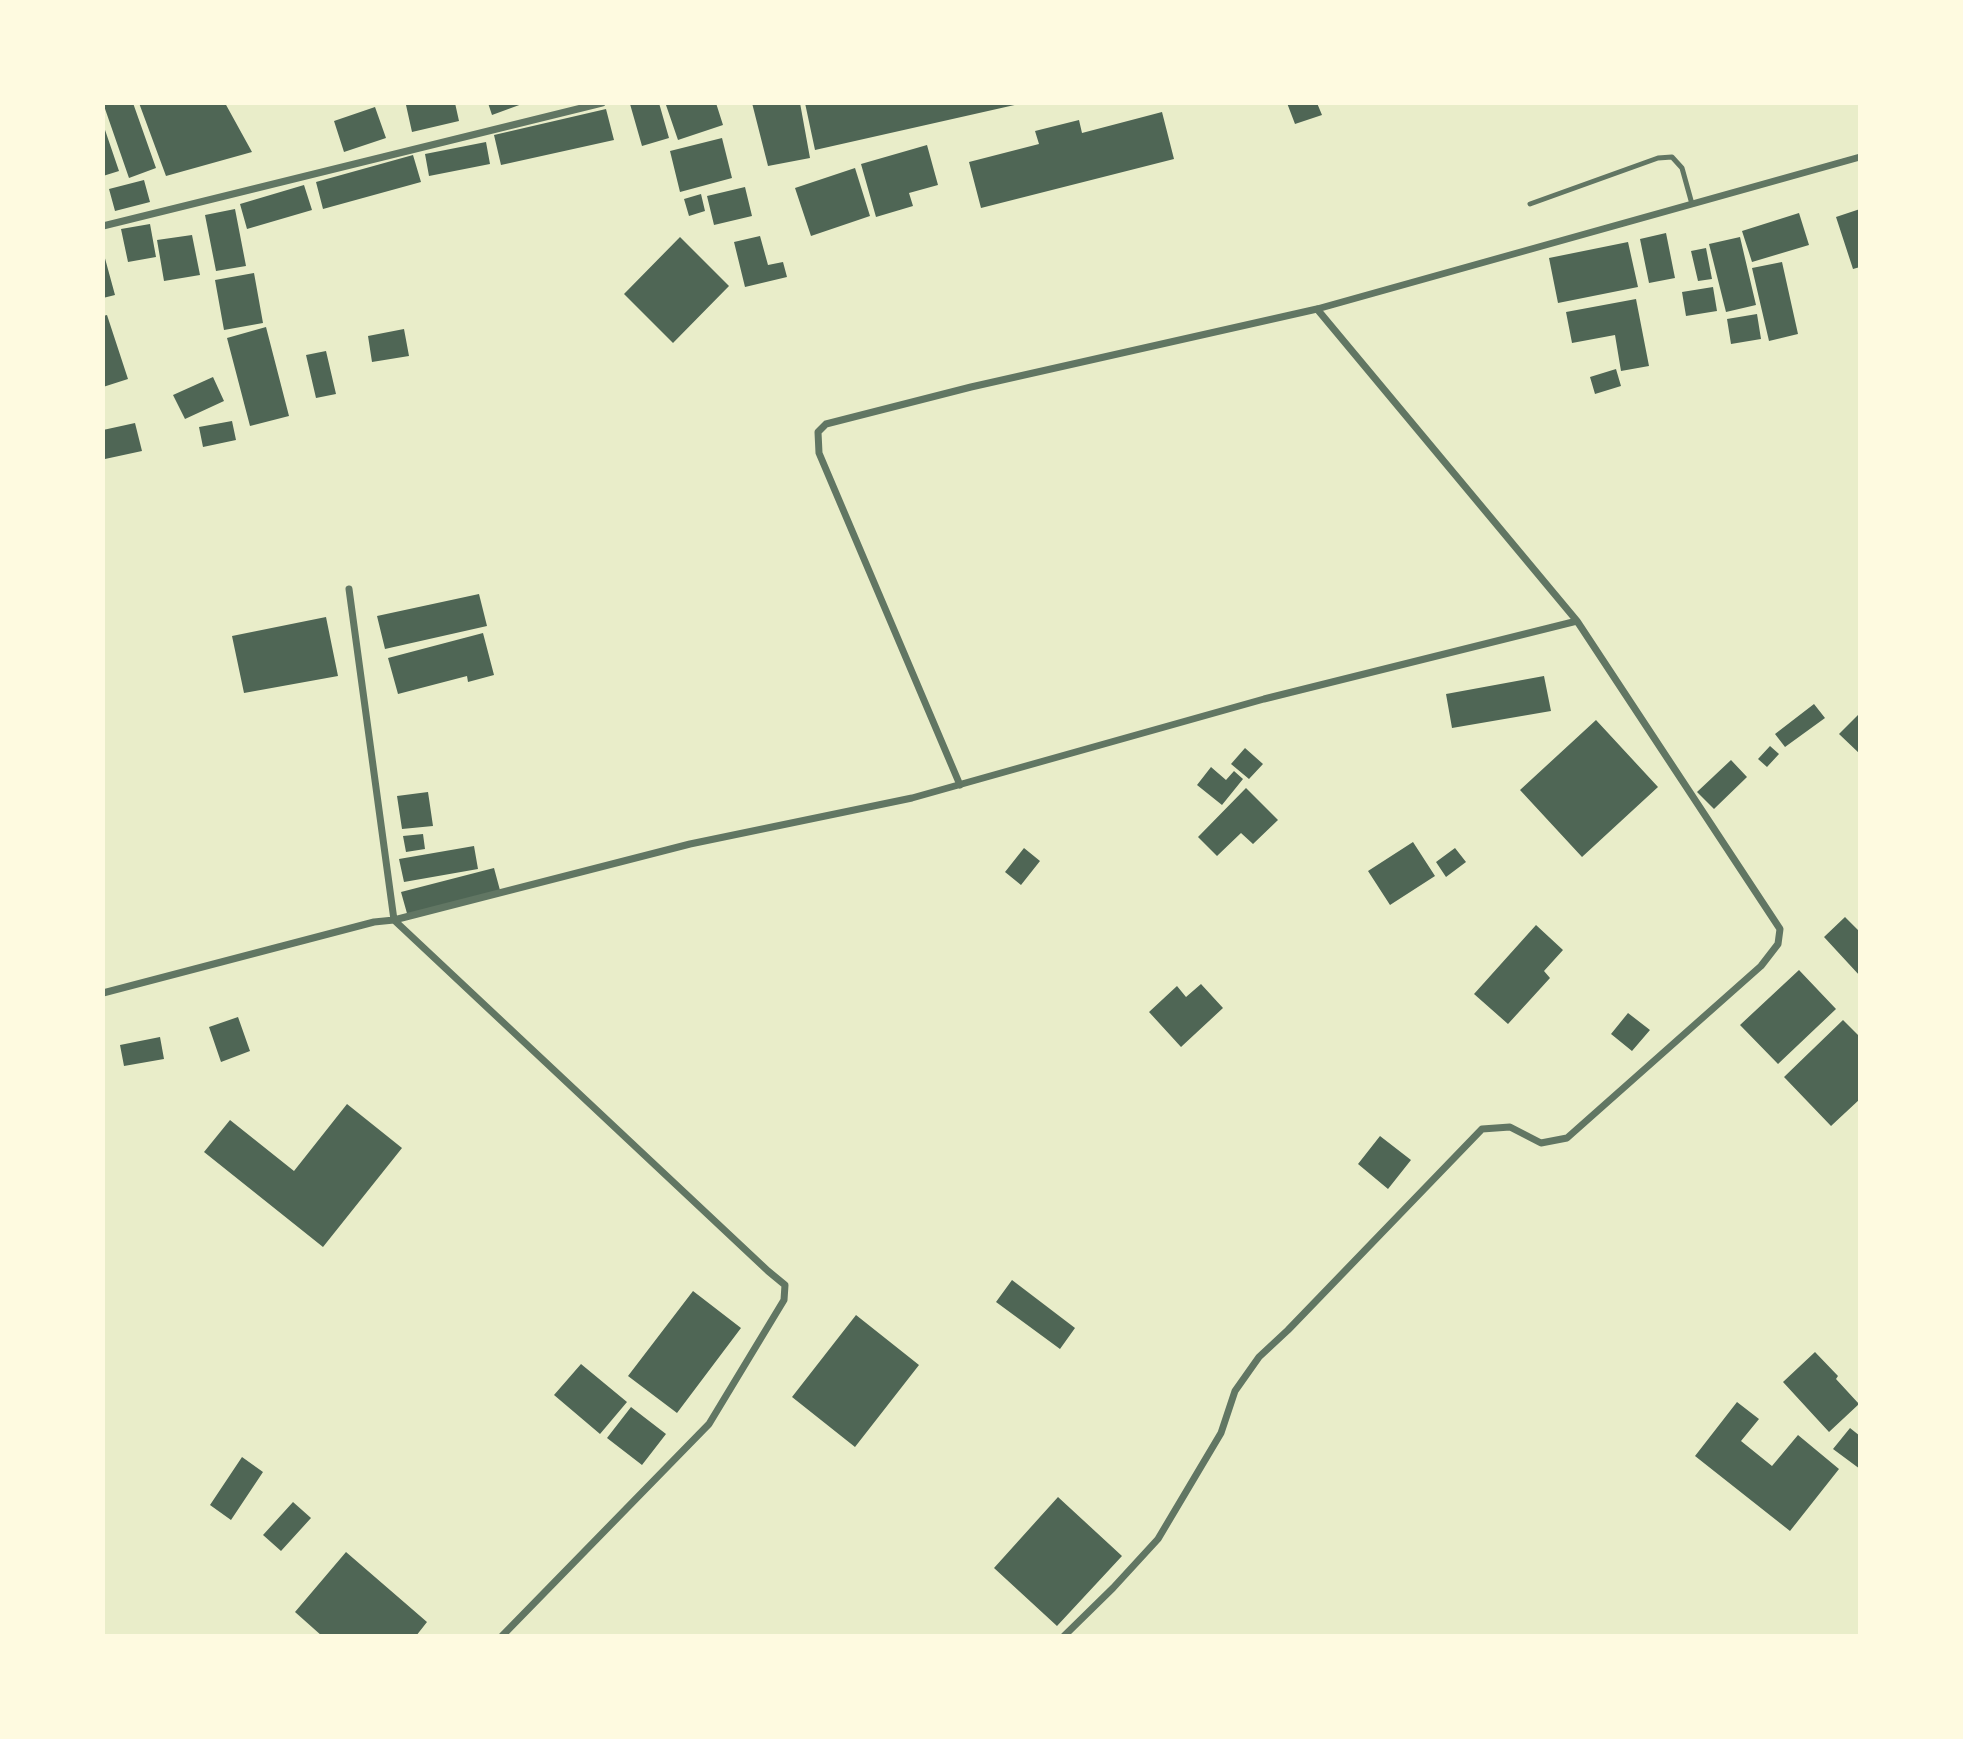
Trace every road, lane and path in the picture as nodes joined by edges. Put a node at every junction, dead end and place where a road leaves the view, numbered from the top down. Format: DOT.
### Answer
graph roads {
  1 [pos="602,103"];
  2 [pos="1860,157"];
  3 [pos="1530,204"];
  4 [pos="1692,204"];
  5 [pos="103,226"];
  6 [pos="1317,309"];
  7 [pos="349,589"];
  8 [pos="1577,621"];
  9 [pos="960,785"];
  10 [pos="394,920"];
  11 [pos="103,993"];
  12 [pos="502,1636"];
  13 [pos="1064,1636"];
  1 -- 5 [label="street"];
  2 -- 4 [label="street"];
  3 -- 4 [label="lane"];
  4 -- 6 [label="street"];
  6 -- 8 [label="street"];
  6 -- 9 [label="street"];
  7 -- 10 [label="street"];
  8 -- 9 [label="street"];
  8 -- 13 [label="street"];
  9 -- 10 [label="street"];
  10 -- 11 [label="street"];
  10 -- 12 [label="street"];
}
